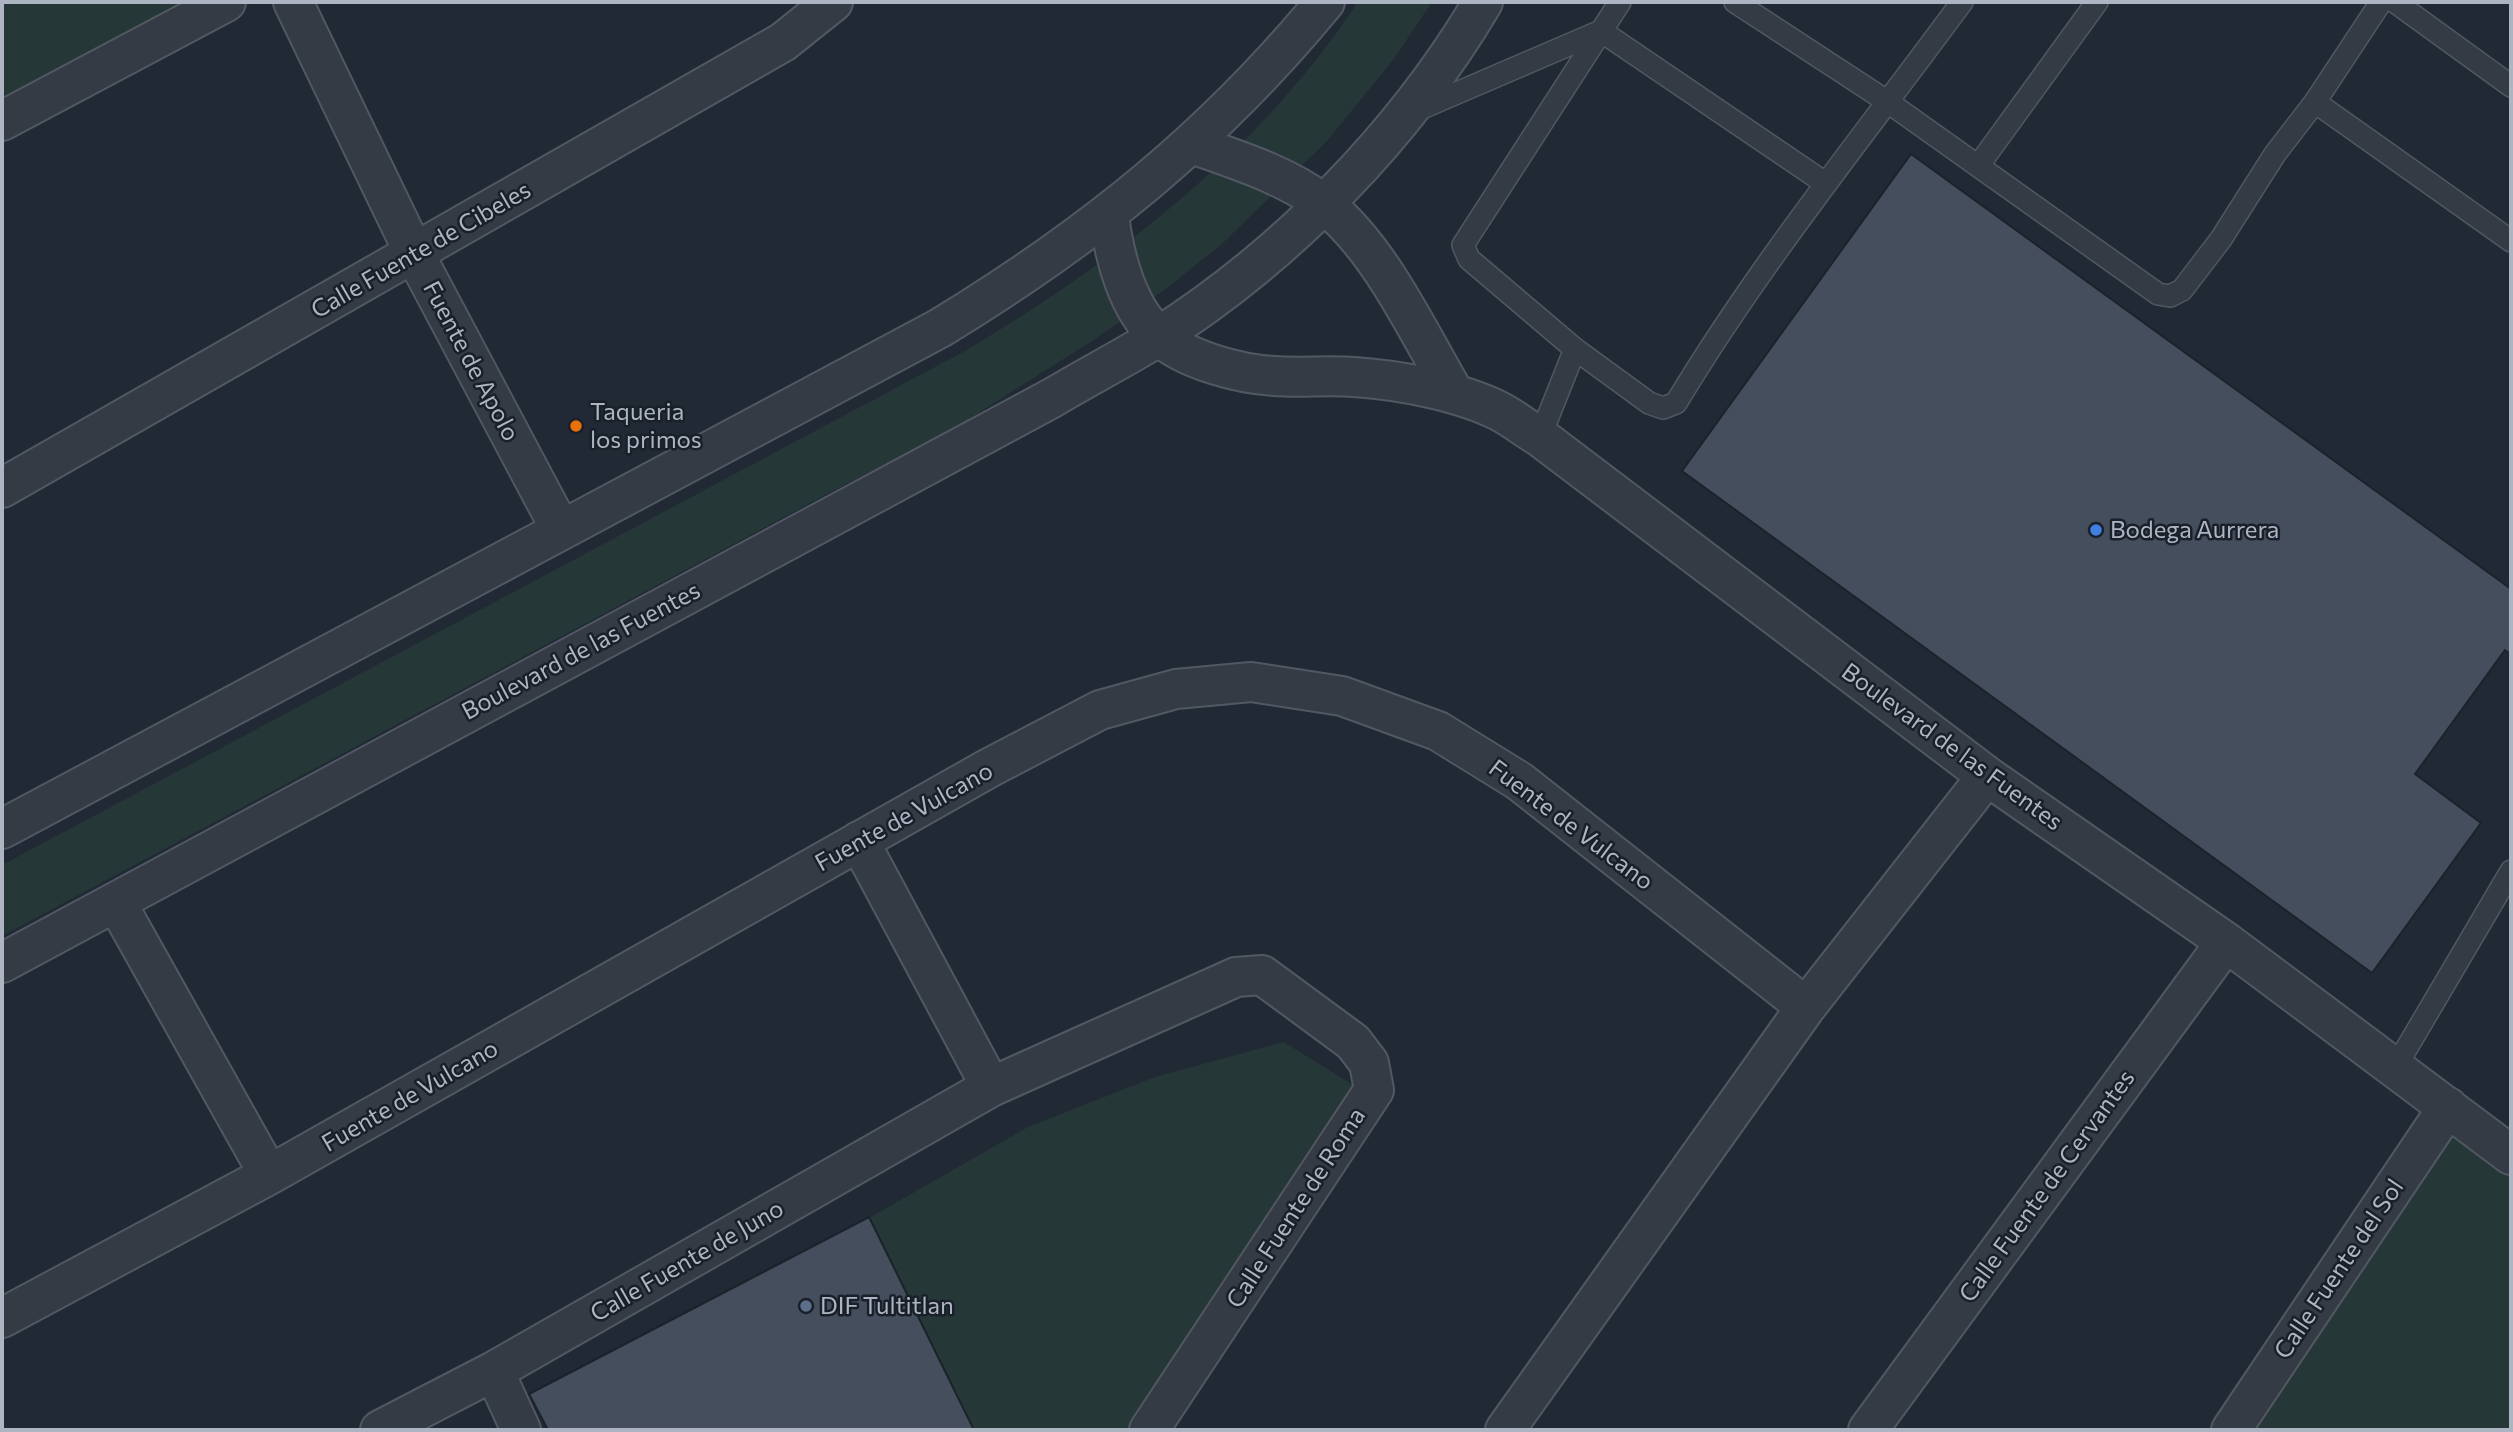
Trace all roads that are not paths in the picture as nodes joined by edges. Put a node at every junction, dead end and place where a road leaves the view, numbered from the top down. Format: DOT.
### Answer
graph roads {
  1 [pos="226,2"];
  2 [pos="293,2"];
  3 [pos="833,2"];
  4 [pos="1325,2"];
  5 [pos="1483,2"];
  6 [pos="1620,2"];
  7 [pos="1735,2"];
  8 [pos="1962,2"];
  9 [pos="2097,2"];
  10 [pos="2381,2"];
  11 [pos="2395,2"];
  12 [pos="1601,31"];
  13 [pos="2511,86"];
  14 [pos="1888,102"];
  15 [pos="2315,102"];
  16 [pos="1404,115"];
  17 [pos="2,121"];
  18 [pos="1192,145"];
  19 [pos="1978,166"];
  20 [pos="1825,183"];
  21 [pos="1323,204"];
  22 [pos="1109,215"];
  23 [pos="2511,241"];
  24 [pos="415,255"];
  25 [pos="1159,336"];
  26 [pos="1575,349"];
  27 [pos="1454,393"];
  28 [pos="1540,437"];
  29 [pos="2,488"];
  30 [pos="561,530"];
  31 [pos="1987,776"];
  32 [pos="2,829"];
  33 [pos="859,841"];
  34 [pos="2511,870"];
  35 [pos="116,902"];
  36 [pos="2226,942"];
  37 [pos="2,963"];
  38 [pos="1806,1007"];
  39 [pos="2395,1068"];
  40 [pos="991,1087"];
  41 [pos="2448,1107"];
  42 [pos="2511,1155"];
  43 [pos="269,1175"];
  44 [pos="2,1318"];
  45 [pos="495,1371"];
  46 [pos="380,1430"];
  47 [pos="521,1430"];
  48 [pos="1149,1430"];
  49 [pos="1505,1430"];
  50 [pos="1868,1430"];
  51 [pos="2231,1430"];
  1 -- 17 [label="street"];
  2 -- 24 [label="street, Fuente de Apolo"];
  3 -- 24 [label="street, Calle Fuente de Cibeles"];
  4 -- 18 [label="street"];
  5 -- 16 [label="street, Boulevard de las Fuentes"];
  6 -- 12 [label="lane"];
  7 -- 14 [label="lane"];
  8 -- 14 [label="lane"];
  9 -- 19 [label="lane"];
  10 -- 15 [label="lane"];
  11 -- 13 [label="lane"];
  12 -- 16 [label="lane"];
  12 -- 20 [label="lane"];
  12 -- 26 [label="lane"];
  14 -- 19 [label="lane"];
  14 -- 20 [label="lane"];
  15 -- 19 [label="lane"];
  15 -- 23 [label="lane"];
  16 -- 21 [label="street, Boulevard de las Fuentes"];
  18 -- 21 [label="street"];
  18 -- 22 [label="street"];
  20 -- 26 [label="lane"];
  21 -- 25 [label="street, Boulevard de las Fuentes"];
  21 -- 27 [label="street"];
  22 -- 25 [label="street, Boulevard de las Fuentes"];
  22 -- 30 [label="street"];
  24 -- 29 [label="street, Calle Fuente de Cibeles"];
  24 -- 30 [label="street, Fuente de Apolo"];
  25 -- 27 [label="street, Boulevard de las Fuentes"];
  25 -- 35 [label="street, Boulevard de las Fuentes"];
  26 -- 28 [label="lane"];
  27 -- 28 [label="street, Boulevard de las Fuentes"];
  28 -- 31 [label="street, Boulevard de las Fuentes"];
  30 -- 32 [label="street"];
  31 -- 36 [label="street, Boulevard de las Fuentes"];
  31 -- 38 [label="street"];
  33 -- 38 [label="street, Fuente de Vulcano"];
  33 -- 40 [label="street"];
  33 -- 43 [label="street, Fuente de Vulcano"];
  34 -- 39 [label="lane"];
  35 -- 37 [label="street, Boulevard de las Fuentes"];
  35 -- 43 [label="street"];
  36 -- 39 [label="street, Boulevard de las Fuentes"];
  36 -- 50 [label="street, Calle Fuente de Cervantes"];
  38 -- 49 [label="street"];
  39 -- 41 [label="street, Boulevard de las Fuentes"];
  40 -- 45 [label="street, Calle Fuente de Juno"];
  40 -- 48 [label="street, Calle Fuente de Roma"];
  41 -- 42 [label="street, Boulevard de las Fuentes"];
  41 -- 51 [label="street, Calle Fuente del Sol"];
  43 -- 44 [label="street, Fuente de Vulcano"];
  45 -- 46 [label="street, Calle Fuente de Juno"];
  45 -- 47 [label="street"];
}
